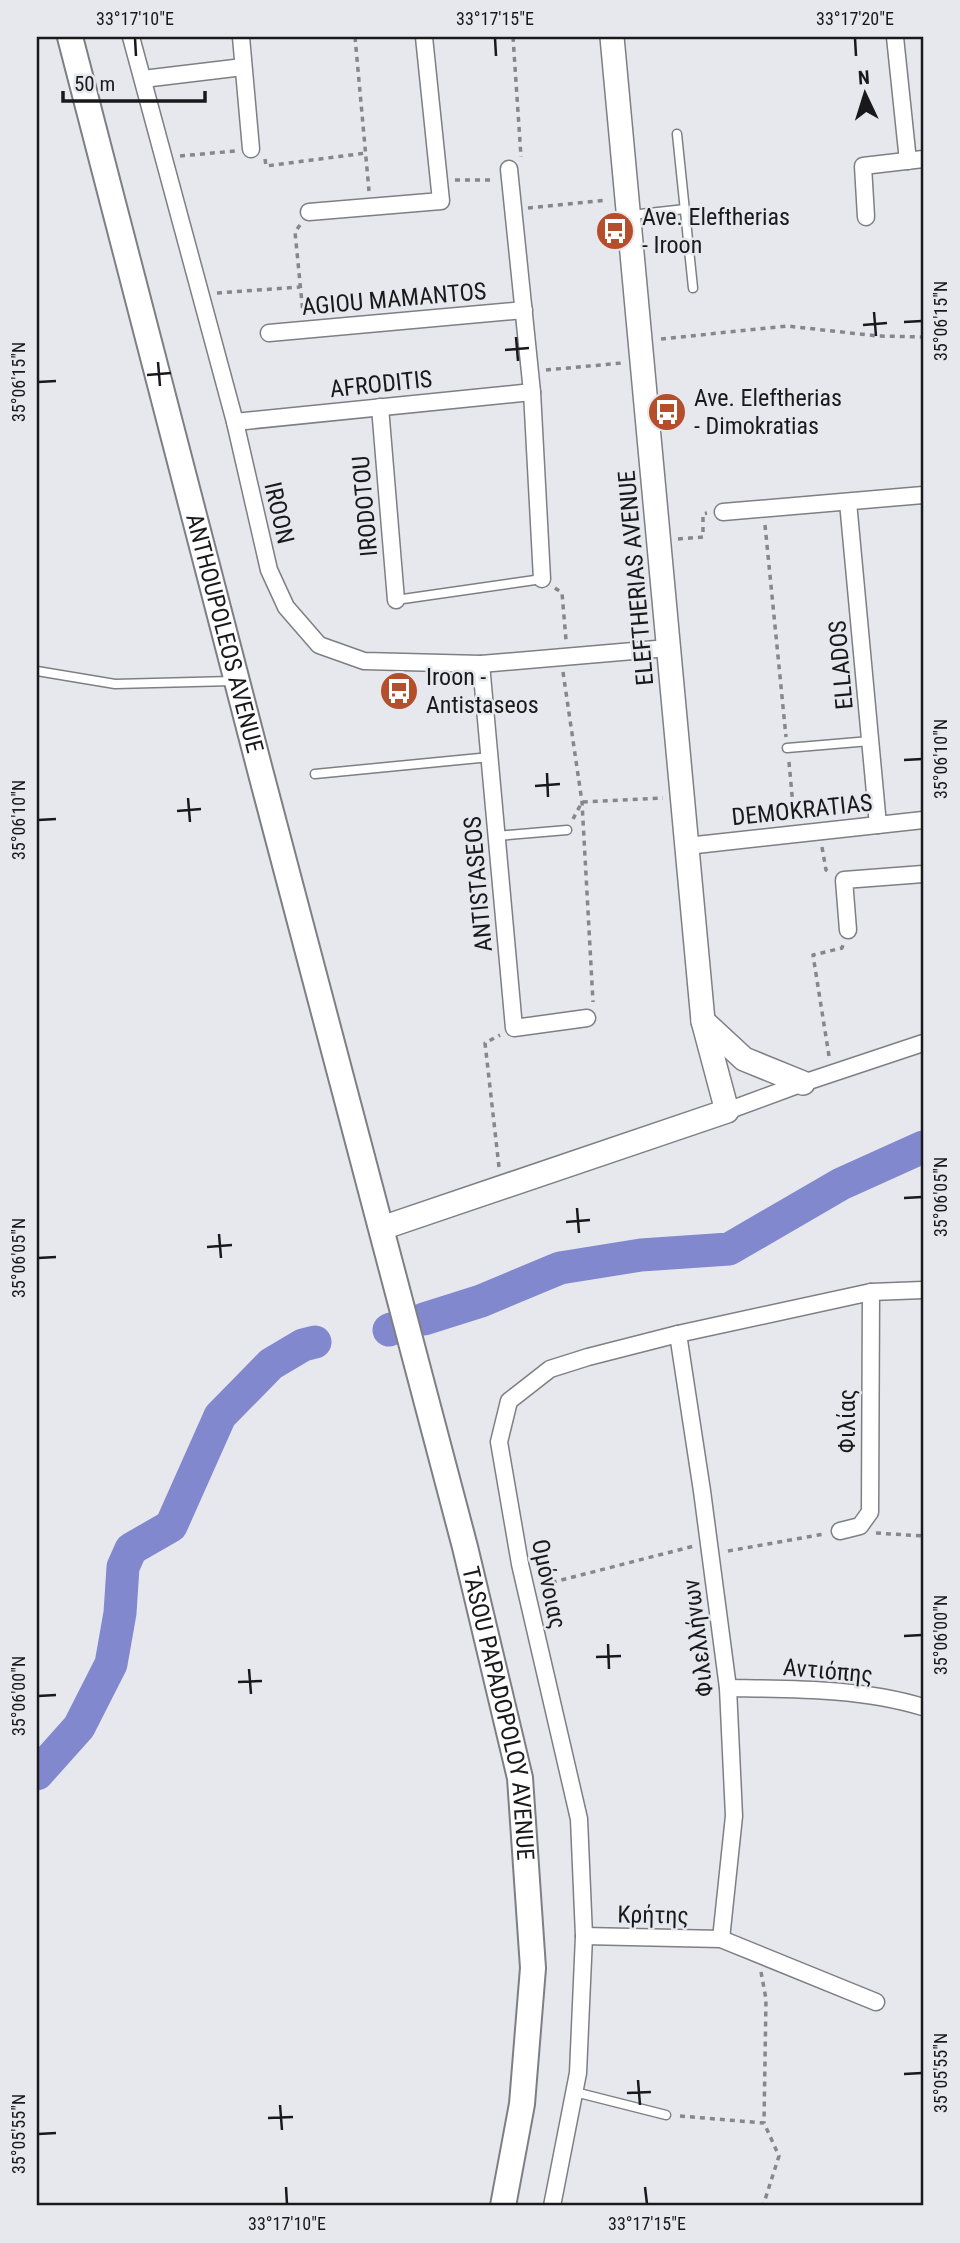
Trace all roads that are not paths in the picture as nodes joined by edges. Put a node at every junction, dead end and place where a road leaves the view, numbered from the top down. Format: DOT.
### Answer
graph roads {
  1 [pos="70,37"];
  2 [pos="131,37"];
  3 [pos="241,37"];
  4 [pos="424,37"];
  5 [pos="612,37"];
  6 [pos="895,37"];
  7 [pos="243,67"];
  8 [pos="143,79"];
  9 [pos="677,134"];
  10 [pos="251,149"];
  11 [pos="916,160"];
  12 [pos="510,174"];
  13 [pos="627,207"];
  14 [pos="685,209"];
  15 [pos="309,212"];
  16 [pos="866,217"];
  17 [pos="693,288"];
  18 [pos="524,310"];
  19 [pos="269,333"];
  20 [pos="532,392"];
  21 [pos="380,407"];
  22 [pos="235,422"];
  23 [pos="923,495"];
  24 [pos="848,502"];
  25 [pos="723,512"];
  26 [pos="542,579"];
  27 [pos="396,600"];
  28 [pos="668,648"];
  29 [pos="481,664"];
  30 [pos="37,671"];
  31 [pos="238,681"];
  32 [pos="870,741"];
  33 [pos="788,748"];
  34 [pos="490,757"];
  35 [pos="315,774"];
  36 [pos="923,820"];
  37 [pos="878,825"];
  38 [pos="567,830"];
  39 [pos="496,836"];
  40 [pos="687,846"];
  41 [pos="923,874"];
  42 [pos="848,930"];
  43 [pos="587,1018"];
  44 [pos="703,1021"];
  45 [pos="923,1043"];
  46 [pos="803,1083"];
  47 [pos="727,1111"];
  48 [pos="382,1228"];
  49 [pos="923,1290"];
  50 [pos="871,1292"];
  51 [pos="678,1334"];
  52 [pos="840,1531"];
  53 [pos="728,1688"];
  54 [pos="923,1707"];
  55 [pos="584,1937"];
  56 [pos="721,1939"];
  57 [pos="876,2002"];
  58 [pos="575,2092"];
  59 [pos="666,2115"];
  60 [pos="503,2206"];
  61 [pos="552,2206"];
  1 -- 31 [label="main road, ANTHOUPOLEOS AVENUE"];
  2 -- 8 [label="street, IROON"];
  3 -- 7 [label="street"];
  4 -- 15 [label="street"];
  5 -- 13 [label="main road, ELEFTHERIAS AVENUE"];
  6 -- 11 [label="street"];
  7 -- 8 [label="street"];
  7 -- 10 [label="street"];
  8 -- 22 [label="street, IROON"];
  9 -- 14 [label="lane"];
  11 -- 16 [label="street"];
  12 -- 18 [label="street"];
  13 -- 14 [label="lane"];
  13 -- 28 [label="main road, ELEFTHERIAS AVENUE"];
  14 -- 17 [label="lane"];
  18 -- 19 [label="street, AGIOU MAMANTOS"];
  18 -- 20 [label="street"];
  20 -- 21 [label="street, AFRODITIS"];
  20 -- 26 [label="street"];
  21 -- 22 [label="street, AFRODITIS"];
  21 -- 27 [label="street, IRODOTOU"];
  22 -- 29 [label="street, IROON"];
  23 -- 24 [label="street"];
  24 -- 25 [label="street"];
  24 -- 32 [label="street, ELLADOS"];
  26 -- 27 [label="lane"];
  28 -- 29 [label="street, IROON"];
  28 -- 40 [label="main road, ELEFTHERIAS AVENUE"];
  29 -- 34 [label="street, ANTISTASEOS"];
  30 -- 31 [label="lane"];
  31 -- 48 [label="main road, ANTHOUPOLEOS AVENUE"];
  32 -- 33 [label="lane"];
  32 -- 37 [label="street, ELLADOS"];
  34 -- 35 [label="lane"];
  34 -- 39 [label="street, ANTISTASEOS"];
  36 -- 37 [label="street, DEMOKRATIAS"];
  37 -- 40 [label="street, DEMOKRATIAS"];
  38 -- 39 [label="lane"];
  39 -- 43 [label="street, ANTISTASEOS"];
  40 -- 44 [label="main road, ELEFTHERIAS AVENUE"];
  41 -- 42 [label="street"];
  44 -- 46 [label="main road"];
  44 -- 47 [label="main road, ELEFTHERIAS AVENUE"];
  45 -- 46 [label="street"];
  46 -- 47 [label="street"];
  47 -- 48 [label="main road"];
  48 -- 60 [label="main road, TASOU PAPADOPOLOY AVENUE"];
  49 -- 50 [label="street, Ομόνοιας"];
  50 -- 51 [label="street, Ομόνοιας"];
  50 -- 52 [label="street, Φιλίας"];
  51 -- 53 [label="street, Φιλελλήνων"];
  51 -- 55 [label="street, Ομόνοιας"];
  53 -- 54 [label="street, Αντιόπης"];
  53 -- 56 [label="street, Φιλελλήνων"];
  55 -- 56 [label="street, Κρήτης"];
  55 -- 58 [label="street, Ομόνοιας"];
  56 -- 57 [label="street"];
  58 -- 59 [label="lane"];
  58 -- 61 [label="street, Ομόνοιας"];
}
